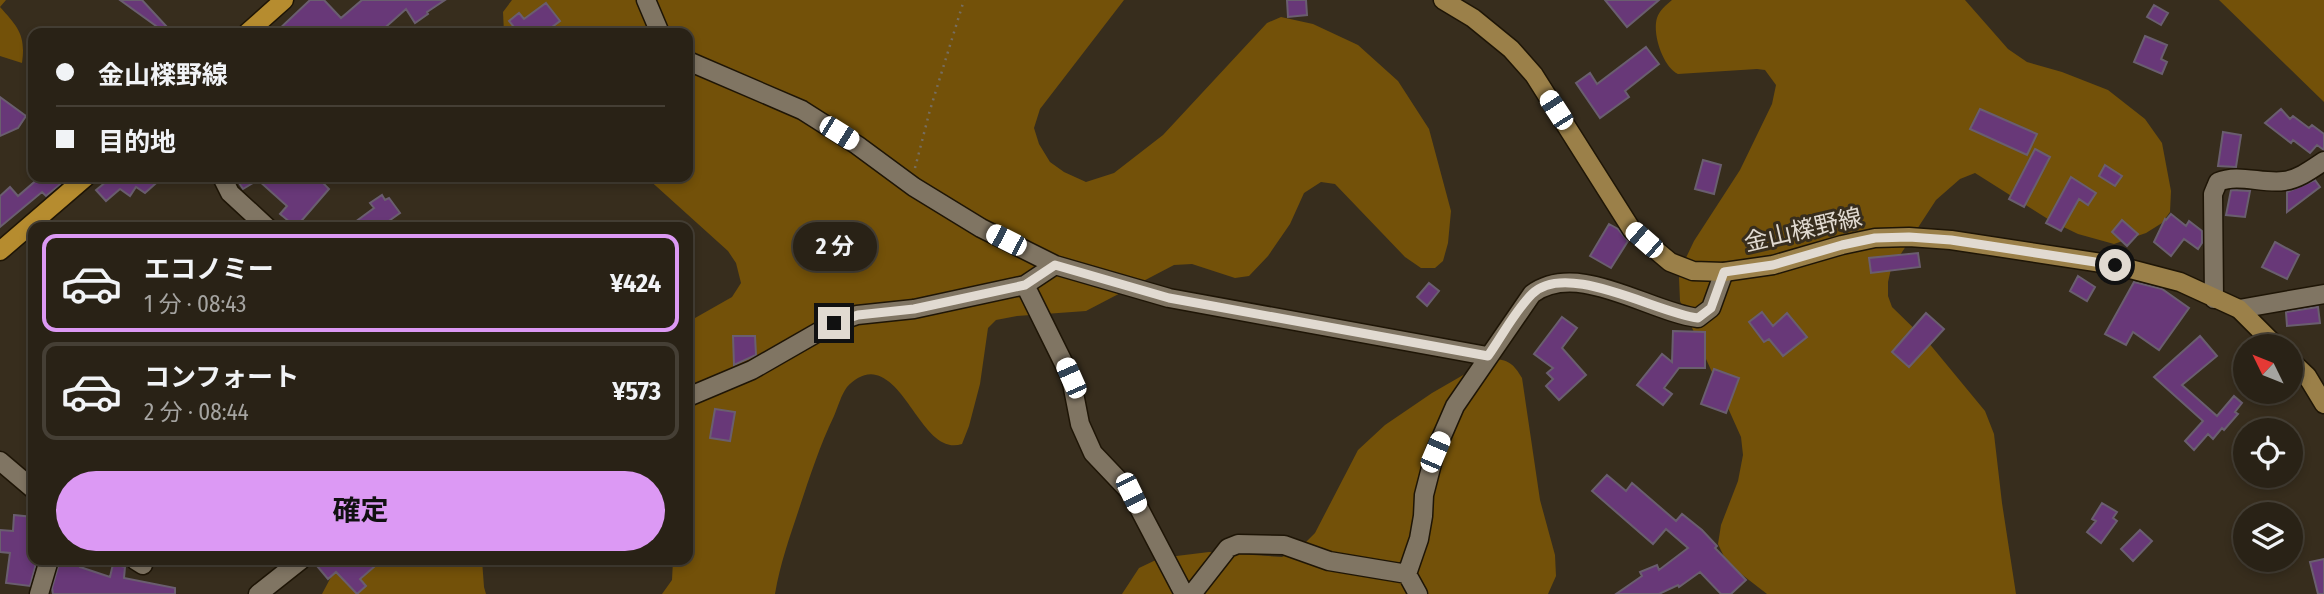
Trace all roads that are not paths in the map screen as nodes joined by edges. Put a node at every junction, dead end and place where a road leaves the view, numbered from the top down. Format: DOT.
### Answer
graph roads {
  1 [pos="284,0"];
  2 [pos="646,0"];
  3 [pos="1443,0"];
  4 [pos="253,28"];
  5 [pos="658,28"];
  6 [pos="693,63"];
  7 [pos="2324,161"];
  8 [pos="80,182"];
  9 [pos="224,182"];
  10 [pos="33,222"];
  11 [pos="261,222"];
  12 [pos="28,226"];
  13 [pos="0,250"];
  14 [pos="1055,265"];
  15 [pos="1724,272"];
  16 [pos="1025,285"];
  17 [pos="2324,294"];
  18 [pos="2214,299"];
  19 [pos="2239,309"];
  20 [pos="2264,334"];
  21 [pos="1488,356"];
  22 [pos="2303,373"];
  23 [pos="693,395"];
  24 [pos="2324,404"];
  25 [pos="0,461"];
  26 [pos="28,485"];
  27 [pos="48,565"];
  28 [pos="295,565"];
  29 [pos="1407,574"];
  30 [pos="39,594"];
  31 [pos="258,594"];
  32 [pos="1184,594"];
  33 [pos="1192,594"];
  34 [pos="1418,594"];
  1 -- 4 [label="main road"];
  2 -- 5 [label="street"];
  3 -- 15 [label="main road, 金山檪野線"];
  6 -- 14 [label="street"];
  7 -- 18 [label="street"];
  8 -- 10 [label="main road"];
  9 -- 11 [label="street"];
  12 -- 13 [label="main road"];
  14 -- 16 [label="street"];
  14 -- 21 [label="street"];
  15 -- 18 [label="main road, 金山檪野線"];
  15 -- 21 [label="street"];
  16 -- 23 [label="street"];
  16 -- 32 [label="street"];
  17 -- 19 [label="street"];
  18 -- 19 [label="main road, 金山檪野線"];
  19 -- 20 [label="main road, 金山檪野線"];
  21 -- 29 [label="street"];
  22 -- 24 [label="main road"];
  25 -- 26 [label="street"];
  27 -- 30 [label="street"];
  28 -- 31 [label="street"];
  29 -- 33 [label="street"];
  29 -- 34 [label="street"];
}
